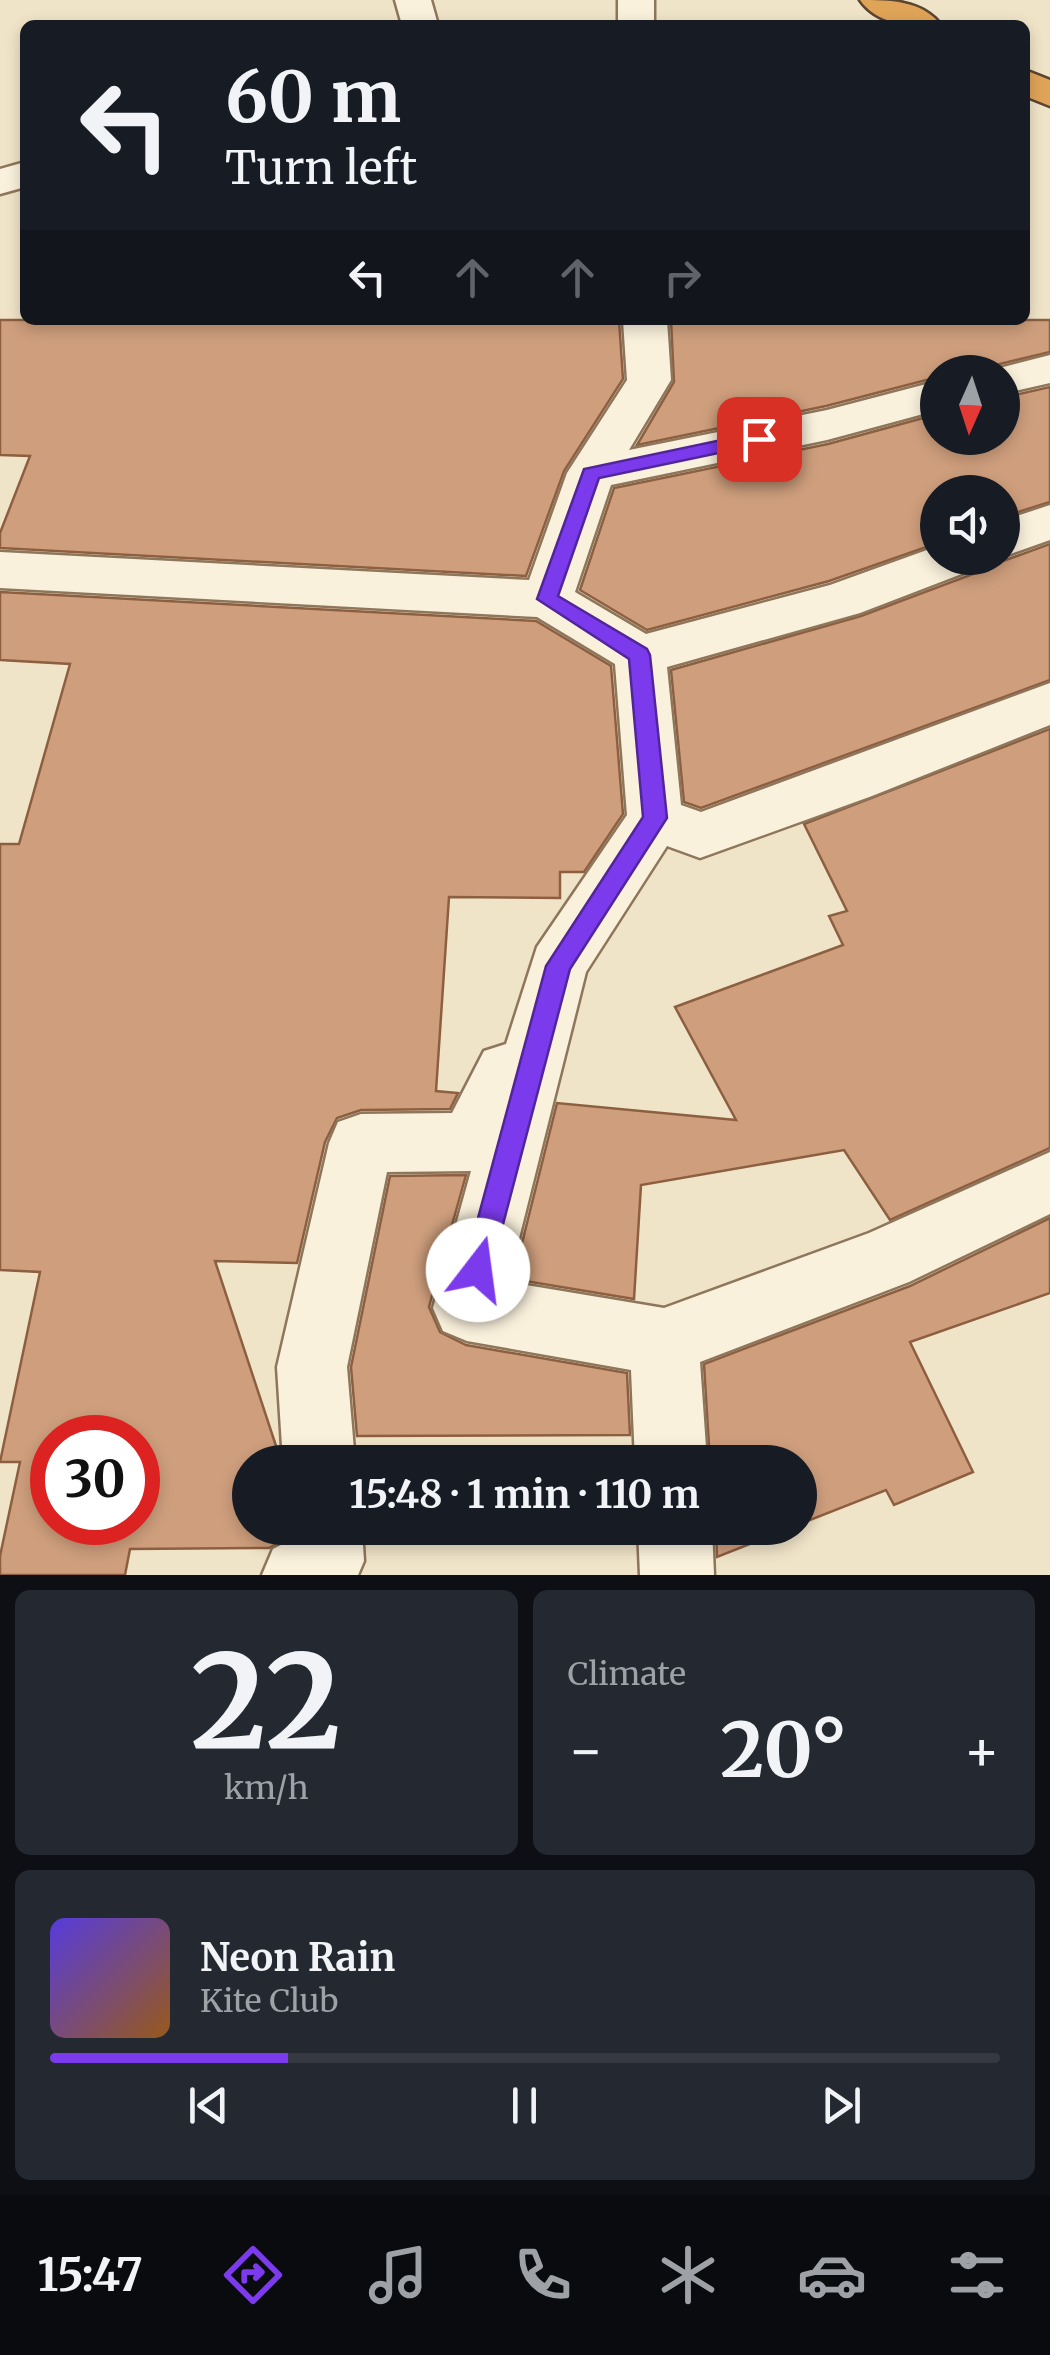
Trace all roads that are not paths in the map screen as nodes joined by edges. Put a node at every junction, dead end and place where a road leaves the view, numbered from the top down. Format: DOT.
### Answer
graph roads {
  1 [pos="878,0"];
  2 [pos="914,20"];
  3 [pos="645,325"];
  4 [pos="1050,370"];
  5 [pos="1020,376"];
  6 [pos="920,401"];
  7 [pos="591,474"];
  8 [pos="1050,522"];
  9 [pos="1020,533"];
  10 [pos="0,570"];
  11 [pos="920,571"];
  12 [pos="547,599"];
  13 [pos="640,655"];
  14 [pos="1050,702"];
  15 [pos="655,818"];
  16 [pos="558,966"];
  17 [pos="1050,1182"];
  18 [pos="664,1342"];
  19 [pos="318,1445"];
  20 [pos="670,1445"];
  21 [pos="326,1545"];
  22 [pos="676,1545"];
  23 [pos="299,1575"];
  24 [pos="677,1575"];
  1 -- 2 [label="highway"];
  3 -- 7 [label="street"];
  4 -- 5 [label="street"];
  6 -- 7 [label="street"];
  7 -- 12 [label="street"];
  8 -- 9 [label="street"];
  10 -- 12 [label="street"];
  11 -- 13 [label="street"];
  12 -- 13 [label="street"];
  13 -- 15 [label="street"];
  14 -- 15 [label="street"];
  15 -- 16 [label="street"];
  16 -- 18 [label="street"];
  16 -- 19 [label="street"];
  17 -- 18 [label="street"];
  18 -- 20 [label="street"];
  21 -- 23 [label="street"];
  22 -- 24 [label="street"];
}
